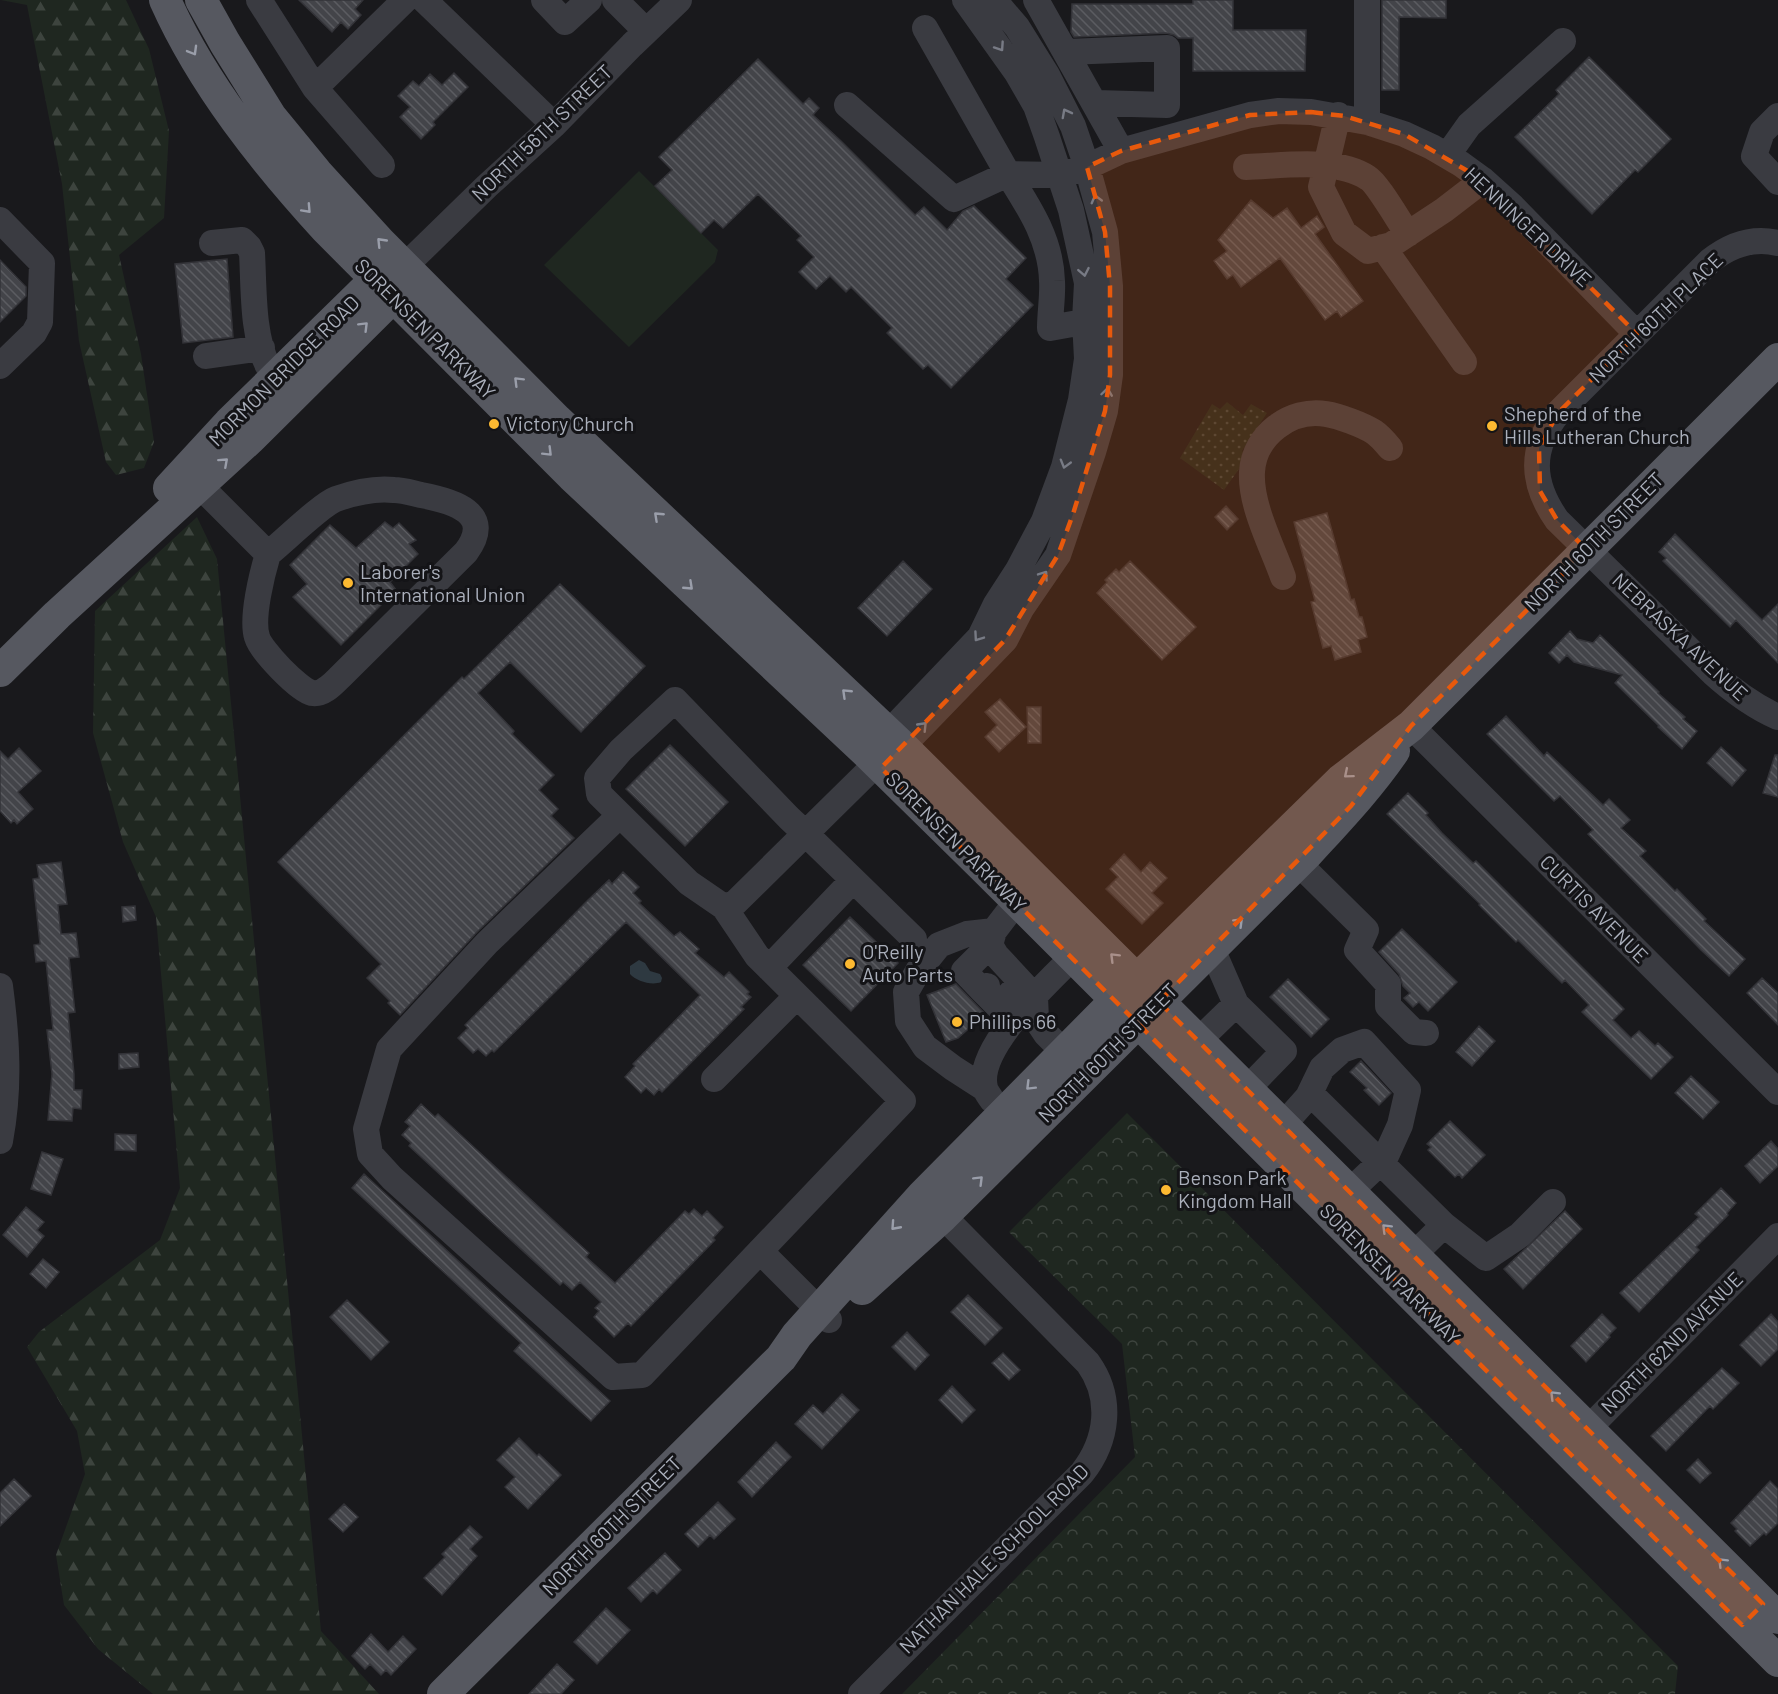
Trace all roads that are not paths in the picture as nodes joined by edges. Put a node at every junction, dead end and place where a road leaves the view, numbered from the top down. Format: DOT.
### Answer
graph roads {
  1 [pos="165,0"];
  2 [pos="201,0"];
  3 [pos="259,0"];
  4 [pos="405,0"];
  5 [pos="424,0"];
  6 [pos="544,0"];
  7 [pos="589,0"];
  8 [pos="615,0"];
  9 [pos="679,0"];
  10 [pos="965,0"];
  11 [pos="994,0"];
  12 [pos="1036,0"];
  13 [pos="1366,0"];
  14 [pos="925,28"];
  15 [pos="646,31"];
  16 [pos="1563,41"];
  17 [pos="1067,52"];
  18 [pos="315,88"];
  19 [pos="1096,103"];
  20 [pos="847,105"];
  21 [pos="1338,116"];
  22 [pos="1778,116"];
  23 [pos="1367,122"];
  24 [pos="554,125"];
  25 [pos="1121,151"];
  26 [pos="1447,156"];
  27 [pos="1326,164"];
  28 [pos="382,165"];
  29 [pos="1087,167"];
  30 [pos="1246,167"];
  31 [pos="1008,174"];
  32 [pos="1060,175"];
  33 [pos="1483,180"];
  34 [pos="1778,182"];
  35 [pos="0,220"];
  36 [pos="1408,234"];
  37 [pos="212,243"];
  38 [pos="1778,243"];
  39 [pos="1383,247"];
  40 [pos="405,266"];
  41 [pos="384,288"];
  42 [pos="1097,319"];
  43 [pos="1637,334"];
  44 [pos="262,348"];
  45 [pos="206,356"];
  46 [pos="1778,359"];
  47 [pos="1464,362"];
  48 [pos="0,366"];
  49 [pos="285,386"];
  50 [pos="1390,448"];
  51 [pos="192,478"];
  52 [pos="1587,549"];
  53 [pos="268,554"];
  54 [pos="1283,577"];
  55 [pos="0,671"];
  56 [pos="1778,717"];
  57 [pos="1411,726"];
  58 [pos="883,753"];
  59 [pos="620,815"];
  60 [pos="806,834"];
  61 [pos="1298,863"];
  62 [pos="853,880"];
  63 [pos="1017,901"];
  64 [pos="724,907"];
  65 [pos="992,938"];
  66 [pos="914,939"];
  67 [pos="1212,949"];
  68 [pos="1073,957"];
  69 [pos="768,968"];
  70 [pos="1005,983"];
  71 [pos="0,987"];
  72 [pos="1127,990"];
  73 [pos="797,996"];
  74 [pos="1236,1004"];
  75 [pos="1148,1012"];
  76 [pos="1426,1033"];
  77 [pos="1198,1041"];
  78 [pos="1064,1052"];
  79 [pos="714,1079"];
  80 [pos="984,1088"];
  81 [pos="1247,1089"];
  82 [pos="1778,1092"];
  83 [pos="1310,1093"];
  84 [pos="1000,1116"];
  85 [pos="1283,1125"];
  86 [pos="0,1140"];
  87 [pos="1380,1162"];
  88 [pos="1349,1192"];
  89 [pos="1553,1202"];
  90 [pos="933,1205"];
  91 [pos="1444,1225"];
  92 [pos="1778,1236"];
  93 [pos="760,1251"];
  94 [pos="1403,1266"];
  95 [pos="824,1315"];
  96 [pos="1577,1439"];
  97 [pos="1765,1609"];
  98 [pos="1778,1661"];
  99 [pos="443,1694"];
  100 [pos="861,1694"];
  1 -- 41 [label="main road, SORENSEN PARKWAY, one-way"];
  40 -- 2 [label="main road, SORENSEN PARKWAY, one-way"];
  3 -- 18 [label="street"];
  4 -- 18 [label="street"];
  5 -- 24 [label="street"];
  6 -- 7 [label="street"];
  8 -- 15 [label="street"];
  9 -- 15 [label="street, NORTH 56TH STREET"];
  10 -- 32 [label="street, one-way"];
  29 -- 11 [label="street, one-way"];
  12 -- 17 [label="street"];
  13 -- 23 [label="street"];
  14 -- 31 [label="street"];
  15 -- 24 [label="street, NORTH 56TH STREET"];
  16 -- 26 [label="street"];
  17 -- 19 [label="street"];
  17 -- 19 [label="street"];
  18 -- 28 [label="street"];
  19 -- 25 [label="street"];
  20 -- 31 [label="street"];
  21 -- 23 [label="street, HENNINGER DRIVE"];
  21 -- 25 [label="street, HENNINGER DRIVE"];
  21 -- 27 [label="street"];
  22 -- 34 [label="street"];
  23 -- 26 [label="street, HENNINGER DRIVE"];
  24 -- 40 [label="street, NORTH 56TH STREET"];
  25 -- 29 [label="street, HENNINGER DRIVE"];
  26 -- 33 [label="street, HENNINGER DRIVE"];
  27 -- 30 [label="street"];
  27 -- 36 [label="street"];
  27 -- 39 [label="street"];
  29 -- 32 [label="street, HENNINGER DRIVE"];
  42 -- 29 [label="street, one-way"];
  31 -- 32 [label="street, HENNINGER DRIVE"];
  31 -- 42 [label="street"];
  32 -- 42 [label="street, one-way"];
  33 -- 36 [label="street"];
  33 -- 43 [label="street, HENNINGER DRIVE"];
  35 -- 48 [label="street"];
  36 -- 39 [label="street"];
  37 -- 44 [label="street"];
  38 -- 43 [label="street, NORTH 60TH PLACE"];
  39 -- 47 [label="street"];
  40 -- 41 [label="main road, MORMON BRIDGE ROAD"];
  58 -- 40 [label="main road, SORENSEN PARKWAY, one-way"];
  41 -- 49 [label="main road, MORMON BRIDGE ROAD"];
  41 -- 58 [label="main road, SORENSEN PARKWAY, one-way"];
  42 -- 58 [label="street"];
  43 -- 52 [label="street, NORTH 60TH PLACE"];
  44 -- 45 [label="street"];
  44 -- 49 [label="street"];
  46 -- 52 [label="main road, NORTH 60TH STREET"];
  49 -- 51 [label="main road, MORMON BRIDGE ROAD"];
  50 -- 54 [label="street"];
  51 -- 53 [label="street"];
  51 -- 55 [label="main road, MORMON BRIDGE ROAD"];
  52 -- 56 [label="street, NEBRASKA AVENUE"];
  52 -- 57 [label="main road, NORTH 60TH STREET"];
  53 -- 53 [label="street"];
  57 -- 61 [label="main road, NORTH 60TH STREET"];
  57 -- 72 [label="main road, NORTH 60TH STREET, one-way"];
  57 -- 82 [label="street, CURTIS AVENUE"];
  58 -- 60 [label="street"];
  58 -- 63 [label="main road, SORENSEN PARKWAY"];
  72 -- 58 [label="main road, SORENSEN PARKWAY, one-way"];
  59 -- 60 [label="street"];
  59 -- 64 [label="street"];
  59 -- 93 [label="street"];
  60 -- 62 [label="street"];
  60 -- 64 [label="street"];
  67 -- 61 [label="main road, NORTH 60TH STREET, one-way"];
  61 -- 76 [label="street"];
  62 -- 66 [label="street"];
  62 -- 69 [label="street"];
  63 -- 65 [label="street"];
  63 -- 68 [label="main road, SORENSEN PARKWAY"];
  64 -- 69 [label="street"];
  65 -- 70 [label="street"];
  65 -- 70 [label="street"];
  65 -- 80 [label="street"];
  67 -- 74 [label="street"];
  67 -- 75 [label="main road, NORTH 60TH STREET"];
  68 -- 70 [label="street"];
  68 -- 72 [label="main road, SORENSEN PARKWAY"];
  69 -- 73 [label="street"];
  70 -- 78 [label="street"];
  70 -- 80 [label="street"];
  71 -- 86 [label="street"];
  72 -- 75 [label="main road, SORENSEN PARKWAY"];
  72 -- 78 [label="main road, NORTH 60TH STREET"];
  73 -- 79 [label="street"];
  73 -- 93 [label="street"];
  74 -- 77 [label="street"];
  74 -- 81 [label="street"];
  75 -- 77 [label="main road, SORENSEN PARKWAY"];
  90 -- 75 [label="main road, NORTH 60TH STREET, one-way"];
  75 -- 94 [label="main road, SORENSEN PARKWAY"];
  77 -- 81 [label="main road, SORENSEN PARKWAY"];
  78 -- 84 [label="main road, NORTH 60TH STREET, one-way"];
  80 -- 84 [label="street"];
  81 -- 85 [label="main road, SORENSEN PARKWAY"];
  83 -- 85 [label="street"];
  83 -- 87 [label="street"];
  83 -- 87 [label="street"];
  84 -- 90 [label="main road, NORTH 60TH STREET"];
  85 -- 88 [label="main road, SORENSEN PARKWAY"];
  87 -- 88 [label="street"];
  87 -- 91 [label="street"];
  94 -- 88 [label="main road, SORENSEN PARKWAY, one-way"];
  89 -- 91 [label="street"];
  90 -- 95 [label="main road, NORTH 60TH STREET"];
  90 -- 100 [label="street, NATHAN HALE SCHOOL ROAD"];
  91 -- 94 [label="street"];
  92 -- 96 [label="street, NORTH 62ND AVENUE"];
  93 -- 95 [label="street"];
  94 -- 96 [label="main road, SORENSEN PARKWAY"];
  95 -- 99 [label="main road, NORTH 60TH STREET"];
  96 -- 97 [label="main road, SORENSEN PARKWAY"];
  97 -- 98 [label="main road, SORENSEN PARKWAY"];
}
